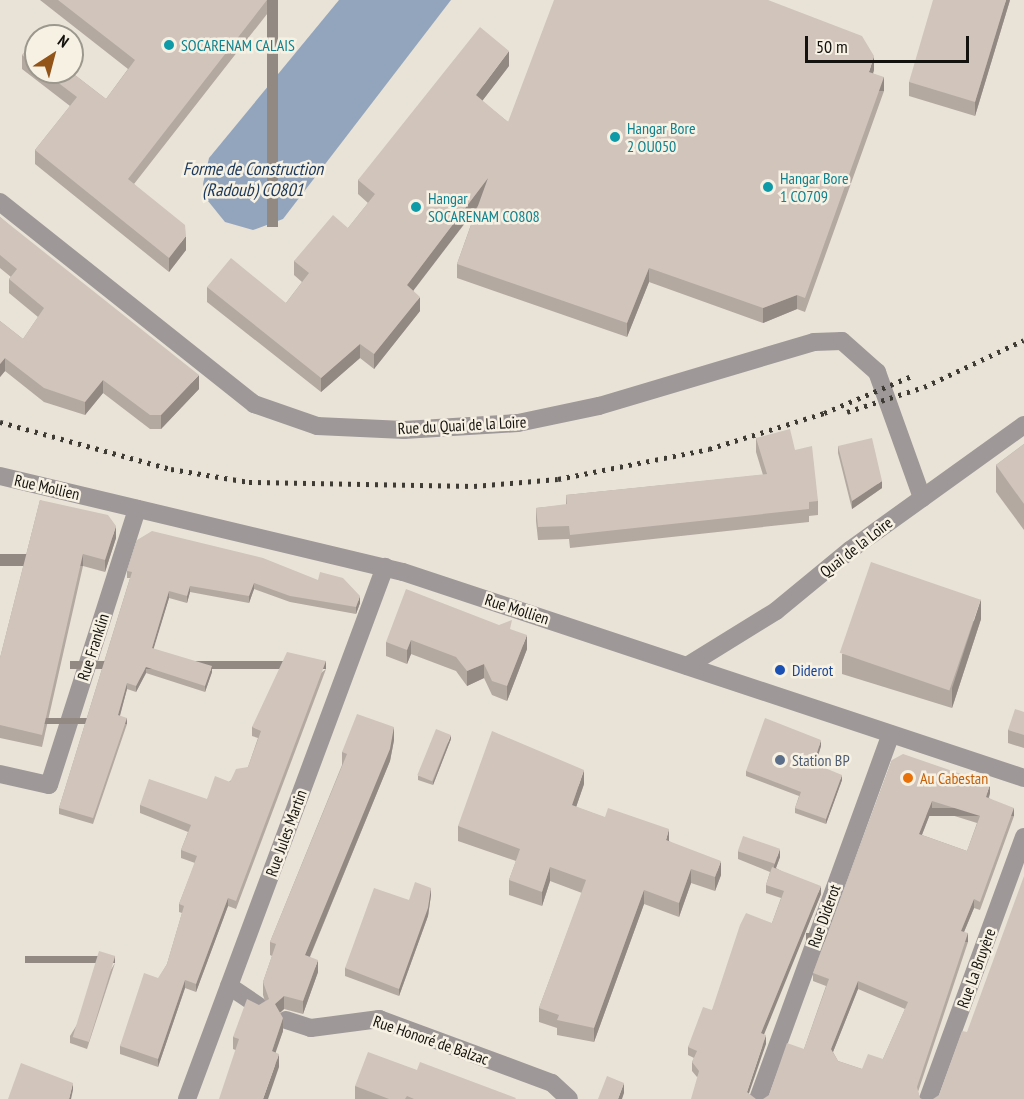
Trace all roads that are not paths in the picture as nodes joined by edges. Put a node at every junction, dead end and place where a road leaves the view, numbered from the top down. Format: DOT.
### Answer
graph roads {
  1 [pos="0,202"];
  2 [pos="1024,425"];
  3 [pos="0,476"];
  4 [pos="922,498"];
  5 [pos="137,509"];
  6 [pos="385,567"];
  7 [pos="687,666"];
  8 [pos="891,734"];
  9 [pos="0,774"];
  10 [pos="1024,778"];
  11 [pos="1024,837"];
  12 [pos="229,986"];
  13 [pos="259,1006"];
  14 [pos="286,1020"];
  15 [pos="187,1099"];
  16 [pos="569,1099"];
  17 [pos="758,1099"];
  18 [pos="928,1099"];
  1 -- 4 [label="street, Rue du Quai de la Loire"];
  2 -- 4 [label="street, Quai de la Loire"];
  3 -- 5 [label="street, Rue Mollien"];
  4 -- 7 [label="street, Quai de la Loire"];
  5 -- 6 [label="street, Rue Mollien"];
  5 -- 9 [label="street, Rue Franklin"];
  6 -- 7 [label="street, Rue Mollien"];
  6 -- 12 [label="street, Rue Jules Martin"];
  7 -- 8 [label="street, Rue Mollien"];
  8 -- 10 [label="street, Rue Mollien"];
  8 -- 17 [label="street, Rue Diderot"];
  11 -- 18 [label="street, Rue La Bruyère"];
  12 -- 13 [label="street"];
  12 -- 15 [label="street, Rue Jules Martin"];
  14 -- 16 [label="street, Rue Honoré de Balzac"];
}
